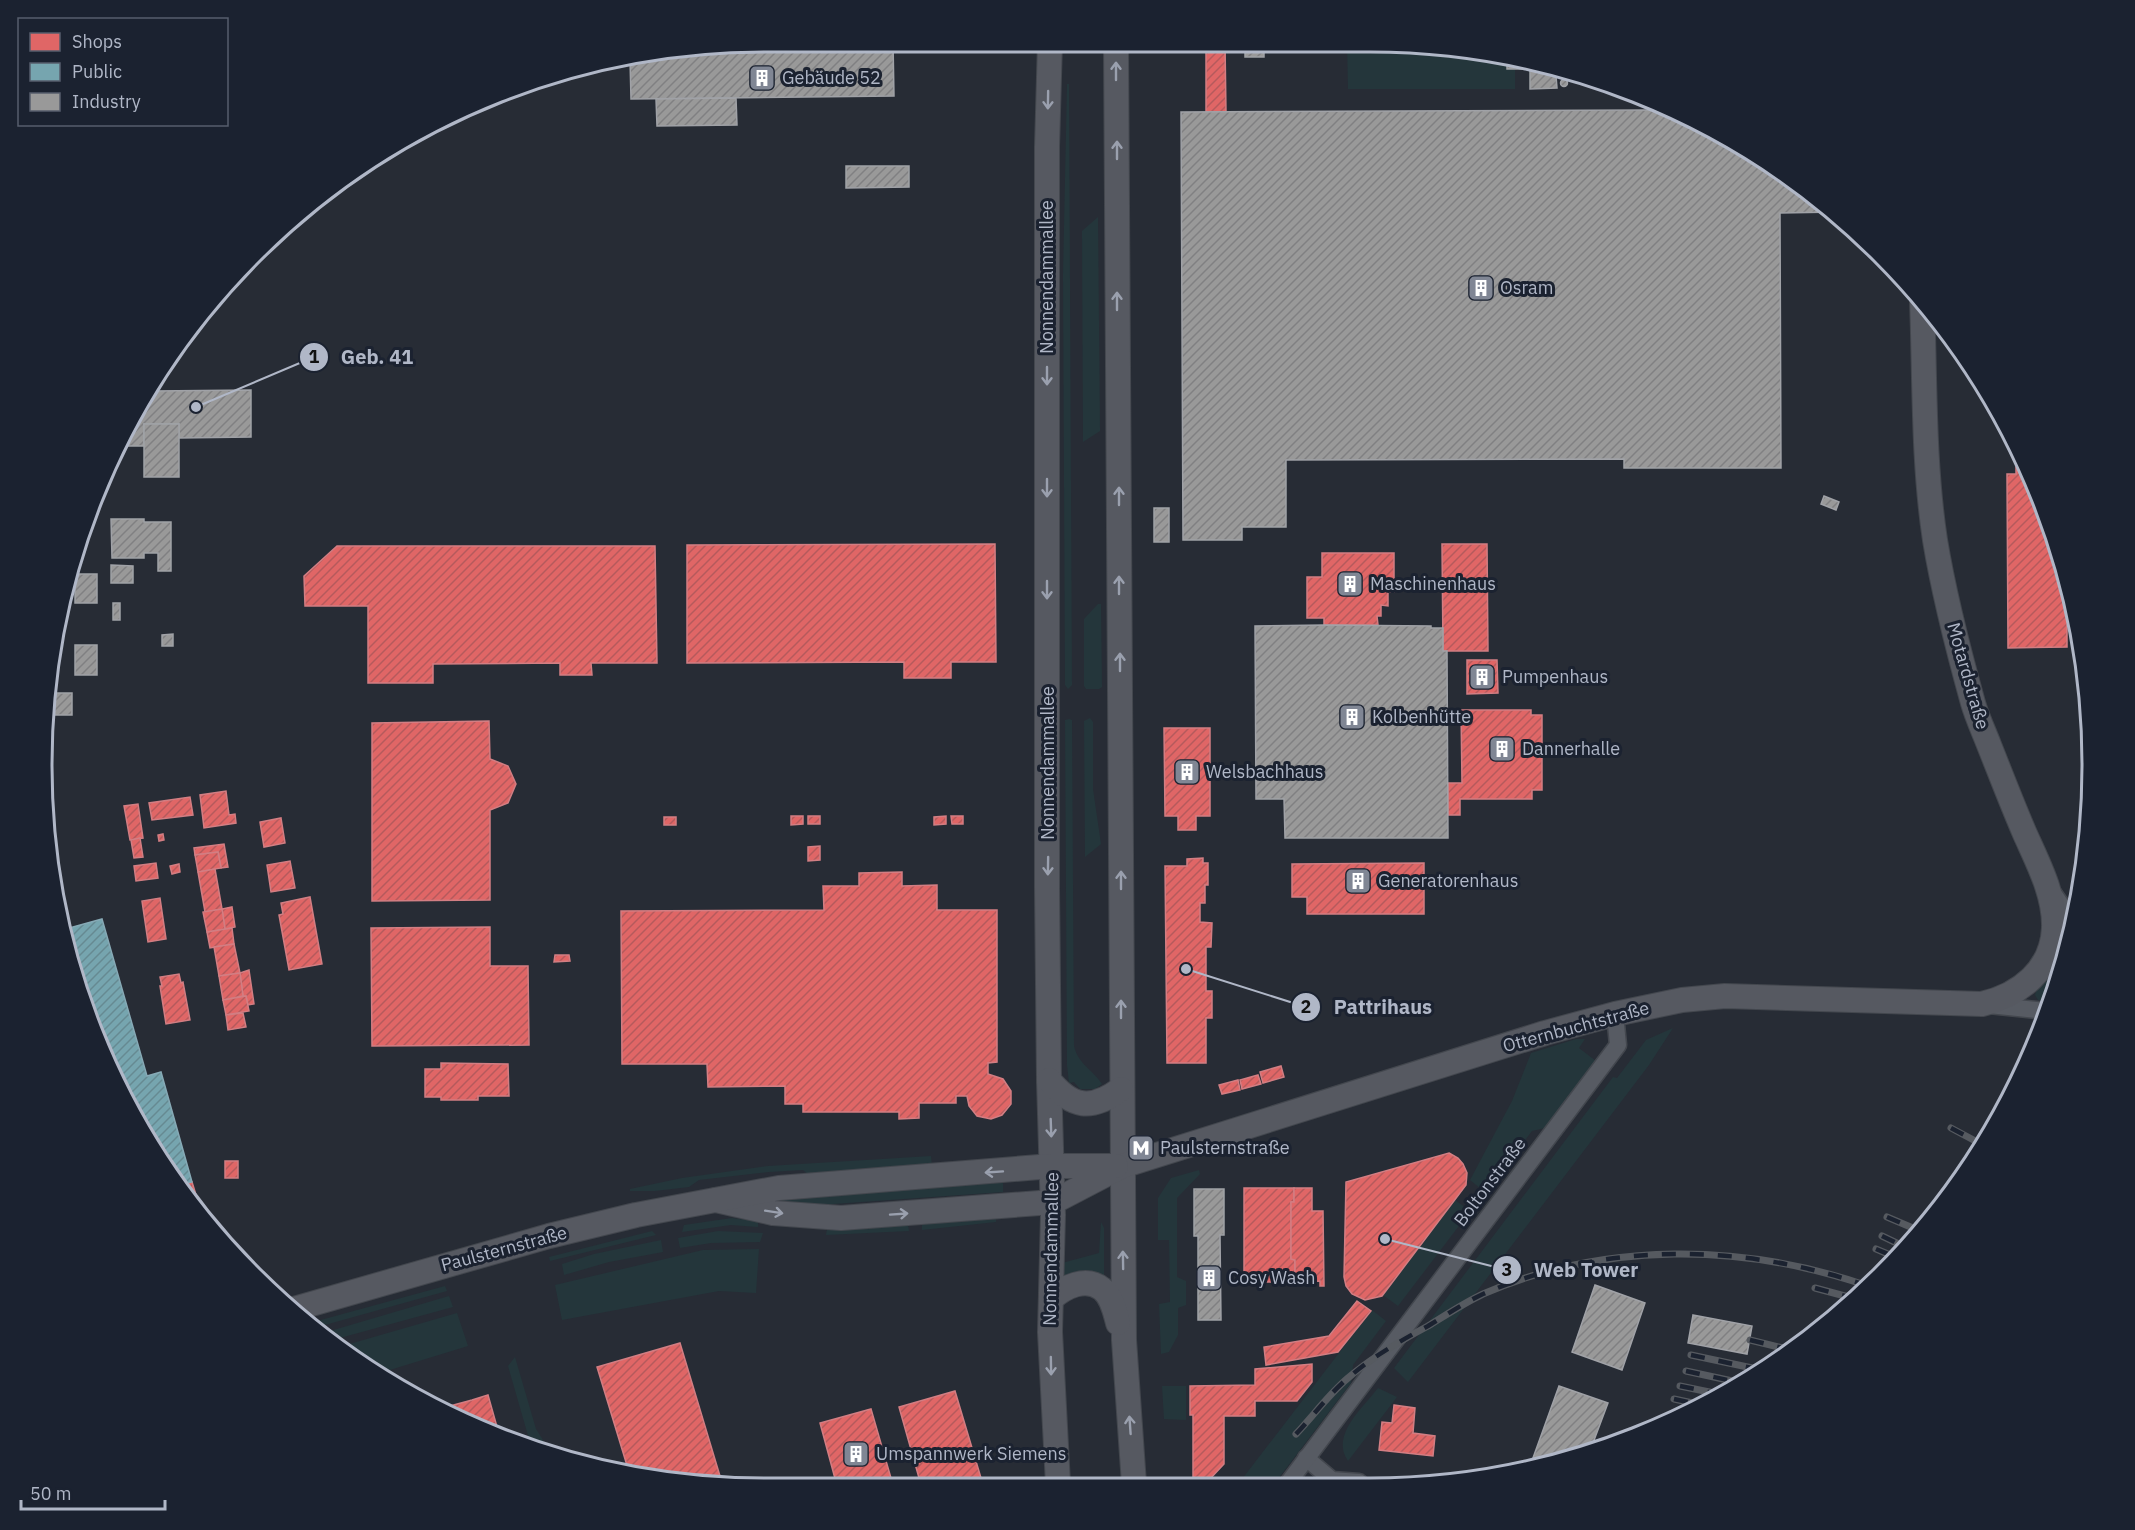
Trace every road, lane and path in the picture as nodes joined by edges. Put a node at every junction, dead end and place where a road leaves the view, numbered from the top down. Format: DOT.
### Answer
graph roads {
  1 [pos="1050,53"];
  2 [pos="1116,53"];
  3 [pos="1923,316"];
  4 [pos="2047,884"];
  5 [pos="2067,913"];
  6 [pos="1982,1004"];
  7 [pos="2039,1010"];
  8 [pos="1615,1014"];
  9 [pos="1049,1080"];
  10 [pos="1121,1089"];
  11 [pos="1052,1166"];
  12 [pos="1122,1166"];
  13 [pos="716,1200"];
  14 [pos="1053,1202"];
  15 [pos="1051,1299"];
  16 [pos="302,1307"];
  17 [pos="1124,1340"];
  18 [pos="1306,1458"];
  19 [pos="1058,1478"];
  20 [pos="1134,1478"];
  21 [pos="1292,1478"];
  22 [pos="1330,1478"];
  1 -- 9 [label="main road, Nonnendammallee, one-way"];
  10 -- 2 [label="main road, one-way"];
  3 -- 4 [label="main road, Motardstraße"];
  4 -- 5 [label="street"];
  4 -- 6 [label="main road, Motardstraße"];
  6 -- 7 [label="street, Otternbuchtstraße"];
  6 -- 8 [label="main road, Otternbuchtstraße"];
  8 -- 12 [label="main road, Otternbuchtstraße"];
  8 -- 18 [label="street, Boltonstraße"];
  9 -- 10 [label="main road"];
  9 -- 11 [label="main road, Nonnendammallee, one-way"];
  10 -- 12 [label="main road"];
  11 -- 12 [label="main road, Paulsternstraße"];
  11 -- 13 [label="main road, Paulsternstraße, one-way"];
  11 -- 14 [label="main road, Nonnendammallee"];
  12 -- 14 [label="main road, Paulsternstraße"];
  17 -- 12 [label="main road, one-way"];
  13 -- 14 [label="main road, Paulsternstraße, one-way"];
  13 -- 16 [label="main road, Paulsternstraße"];
  14 -- 15 [label="main road, Nonnendammallee"];
  15 -- 17 [label="main road"];
  15 -- 19 [label="main road, Nonnendammallee, one-way"];
  20 -- 17 [label="main road, one-way"];
  18 -- 21 [label="street, Boltonstraße"];
  18 -- 22 [label="street"];
}
